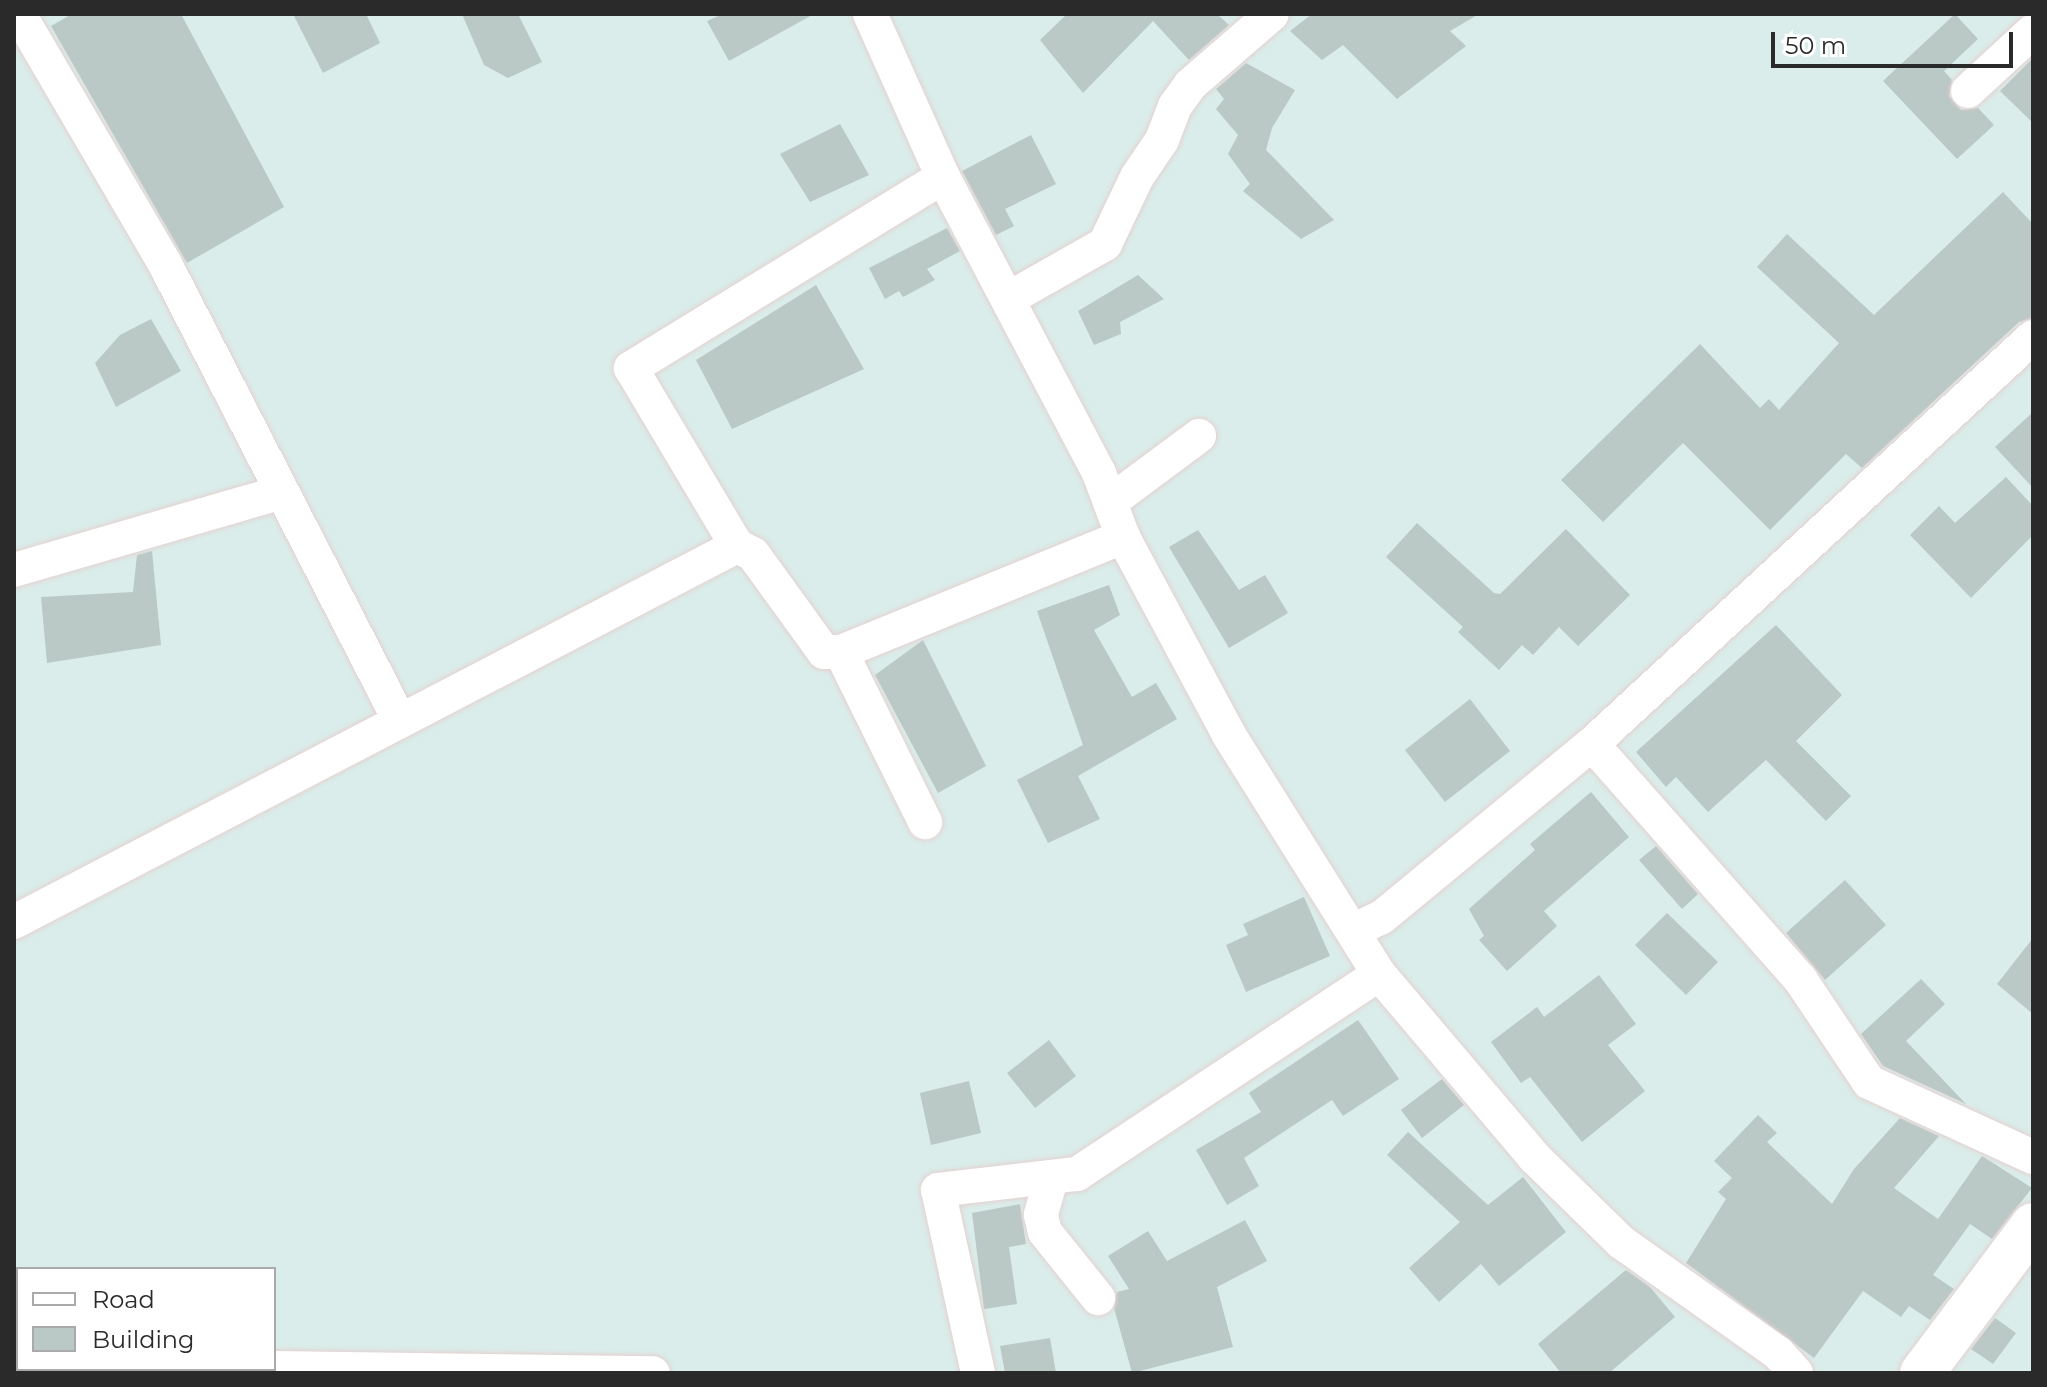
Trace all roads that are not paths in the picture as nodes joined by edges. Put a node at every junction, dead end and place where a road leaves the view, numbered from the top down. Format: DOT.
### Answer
graph roads {
  1 [pos="19,14"];
  2 [pos="870,14"];
  3 [pos="1272,14"];
  4 [pos="2033,31"];
  5 [pos="1968,91"];
  6 [pos="943,177"];
  7 [pos="1008,299"];
  8 [pos="2033,337"];
  9 [pos="1199,436"];
  10 [pos="279,493"];
  11 [pos="1110,502"];
  12 [pos="1123,537"];
  13 [pos="737,546"];
  14 [pos="14,570"];
  15 [pos="841,652"];
  16 [pos="400,721"];
  17 [pos="1592,744"];
  18 [pos="925,822"];
  19 [pos="14,922"];
  20 [pos="1355,930"];
  21 [pos="1379,974"];
  22 [pos="2033,1157"];
  23 [pos="1051,1179"];
  24 [pos="2033,1225"];
  25 [pos="1098,1298"];
  26 [pos="276,1368"];
  27 [pos="653,1373"];
  28 [pos="978,1373"];
  29 [pos="1796,1373"];
  30 [pos="1922,1373"];
  1 -- 10 [label="street"];
  2 -- 6 [label="street"];
  3 -- 7 [label="street"];
  4 -- 5 [label="street"];
  6 -- 7 [label="street"];
  6 -- 13 [label="street"];
  7 -- 11 [label="street"];
  8 -- 17 [label="street"];
  9 -- 11 [label="street"];
  10 -- 14 [label="street"];
  10 -- 16 [label="street"];
  11 -- 12 [label="street"];
  12 -- 15 [label="street"];
  12 -- 20 [label="street"];
  13 -- 15 [label="street"];
  13 -- 16 [label="street"];
  15 -- 18 [label="street"];
  16 -- 19 [label="street"];
  17 -- 20 [label="street"];
  17 -- 22 [label="street"];
  20 -- 21 [label="street"];
  21 -- 23 [label="street"];
  21 -- 29 [label="street"];
  23 -- 25 [label="street"];
  23 -- 28 [label="street"];
  24 -- 30 [label="main road"];
  26 -- 27 [label="street"];
}
